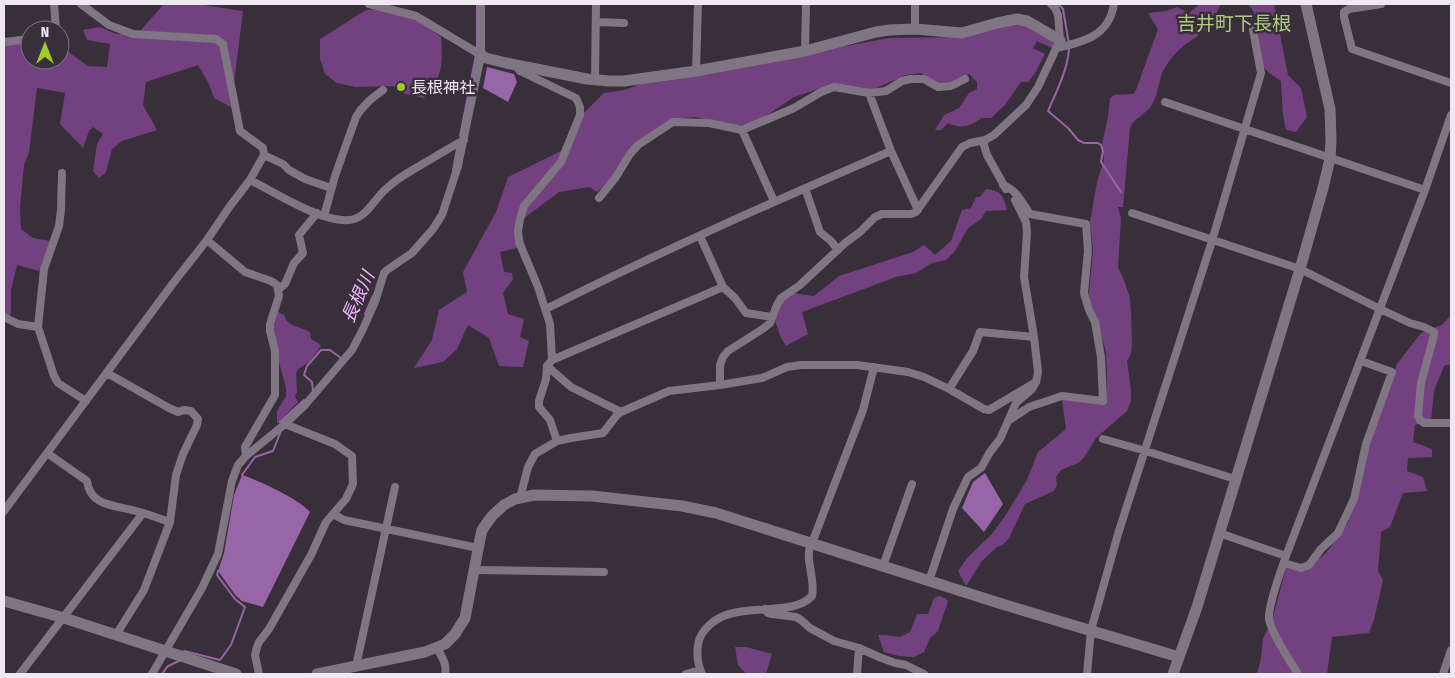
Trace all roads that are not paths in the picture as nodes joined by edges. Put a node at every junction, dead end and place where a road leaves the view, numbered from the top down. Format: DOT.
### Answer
graph roads {
  1 [pos="54,4"];
  2 [pos="81,4"];
  3 [pos="368,4"];
  4 [pos="481,4"];
  5 [pos="596,4"];
  6 [pos="698,4"];
  7 [pos="806,4"];
  8 [pos="915,4"];
  9 [pos="1050,4"];
  10 [pos="1114,4"];
  11 [pos="1306,4"];
  12 [pos="1381,4"];
  13 [pos="55,20"];
  14 [pos="596,22"];
  15 [pos="624,23"];
  16 [pos="915,29"];
  17 [pos="1253,30"];
  18 [pos="20,41"];
  19 [pos="4,42"];
  20 [pos="1058,44"];
  21 [pos="805,51"];
  22 [pos="481,55"];
  23 [pos="515,65"];
  24 [pos="696,71"];
  25 [pos="595,79"];
  26 [pos="965,79"];
  27 [pos="1451,83"];
  28 [pos="383,90"];
  29 [pos="870,93"];
  30 [pos="1165,102"];
  31 [pos="1451,115"];
  32 [pos="1244,128"];
  33 [pos="742,130"];
  34 [pos="464,140"];
  35 [pos="986,140"];
  36 [pos="891,151"];
  37 [pos="264,155"];
  38 [pos="1330,158"];
  39 [pos="62,173"];
  40 [pos="250,180"];
  41 [pos="1003,185"];
  42 [pos="331,188"];
  43 [pos="805,188"];
  44 [pos="1425,190"];
  45 [pos="599,198"];
  46 [pos="774,201"];
  47 [pos="918,210"];
  48 [pos="1132,213"];
  49 [pos="320,215"];
  50 [pos="700,236"];
  51 [pos="207,240"];
  52 [pos="1212,240"];
  53 [pos="838,250"];
  54 [pos="1300,270"];
  55 [pos="723,287"];
  56 [pos="278,290"];
  57 [pos="546,309"];
  58 [pos="1380,309"];
  59 [pos="772,317"];
  60 [pos="6,320"];
  61 [pos="38,327"];
  62 [pos="1034,337"];
  63 [pos="1361,361"];
  64 [pos="549,363"];
  65 [pos="874,367"];
  66 [pos="107,373"];
  67 [pos="1036,382"];
  68 [pos="720,385"];
  69 [pos="948,389"];
  70 [pos="86,401"];
  71 [pos="621,412"];
  72 [pos="1008,422"];
  73 [pos="1451,423"];
  74 [pos="285,424"];
  75 [pos="1103,439"];
  76 [pos="557,441"];
  77 [pos="1146,450"];
  78 [pos="47,453"];
  79 [pos="246,456"];
  80 [pos="1235,479"];
  81 [pos="912,484"];
  82 [pos="395,487"];
  83 [pos="520,498"];
  84 [pos="4,511"];
  85 [pos="143,513"];
  86 [pos="333,514"];
  87 [pos="170,522"];
  88 [pos="385,529"];
  89 [pos="1219,533"];
  90 [pos="812,543"];
  91 [pos="478,548"];
  92 [pos="1285,559"];
  93 [pos="883,566"];
  94 [pos="474,570"];
  95 [pos="604,572"];
  96 [pos="929,581"];
  97 [pos="4,601"];
  98 [pos="765,609"];
  99 [pos="64,618"];
  100 [pos="1091,630"];
  101 [pos="116,635"];
  102 [pos="437,648"];
  103 [pos="859,648"];
  104 [pos="165,650"];
  105 [pos="1451,650"];
  106 [pos="1179,657"];
  107 [pos="356,666"];
  108 [pos="701,672"];
  109 [pos="333,673"];
  110 [pos="20,674"];
  111 [pos="152,674"];
  112 [pos="236,674"];
  113 [pos="259,674"];
  114 [pos="317,674"];
  115 [pos="445,674"];
  116 [pos="686,674"];
  117 [pos="857,674"];
  118 [pos="924,674"];
  119 [pos="1087,674"];
  120 [pos="1173,674"];
  121 [pos="1298,674"];
  122 [pos="1443,674"];
  1 -- 13 [label="street"];
  2 -- 37 [label="street"];
  3 -- 22 [label="street"];
  4 -- 22 [label="street"];
  5 -- 14 [label="street"];
  6 -- 24 [label="street"];
  7 -- 21 [label="street"];
  8 -- 16 [label="street"];
  9 -- 20 [label="street"];
  10 -- 20 [label="street"];
  11 -- 38 [label="street"];
  12 -- 27 [label="street"];
  14 -- 15 [label="street"];
  14 -- 25 [label="street"];
  16 -- 20 [label="street"];
  16 -- 21 [label="street"];
  17 -- 32 [label="street"];
  18 -- 19 [label="street"];
  20 -- 35 [label="street"];
  21 -- 24 [label="street"];
  22 -- 23 [label="street"];
  22 -- 34 [label="street"];
  23 -- 25 [label="street"];
  23 -- 57 [label="street"];
  24 -- 25 [label="street"];
  26 -- 29 [label="street"];
  28 -- 42 [label="street"];
  29 -- 33 [label="street"];
  29 -- 36 [label="street"];
  30 -- 32 [label="street"];
  31 -- 44 [label="street"];
  32 -- 38 [label="street"];
  32 -- 52 [label="street"];
  33 -- 45 [label="street"];
  33 -- 46 [label="street"];
  34 -- 49 [label="street"];
  34 -- 74 [label="street"];
  35 -- 41 [label="street"];
  35 -- 47 [label="street"];
  36 -- 43 [label="street"];
  36 -- 47 [label="street"];
  37 -- 40 [label="street"];
  37 -- 42 [label="street"];
  38 -- 44 [label="street"];
  38 -- 54 [label="street"];
  39 -- 61 [label="street"];
  40 -- 49 [label="street"];
  40 -- 51 [label="street"];
  41 -- 62 [label="street"];
  41 -- 72 [label="street"];
  42 -- 49 [label="street"];
  43 -- 46 [label="street"];
  43 -- 53 [label="street"];
  44 -- 58 [label="street"];
  46 -- 50 [label="street"];
  47 -- 53 [label="street"];
  48 -- 52 [label="street"];
  49 -- 56 [label="street"];
  50 -- 55 [label="street"];
  50 -- 57 [label="street"];
  51 -- 56 [label="street"];
  51 -- 66 [label="street"];
  52 -- 54 [label="street"];
  52 -- 77 [label="street"];
  53 -- 59 [label="street"];
  54 -- 58 [label="street"];
  54 -- 80 [label="street"];
  55 -- 59 [label="street"];
  55 -- 64 [label="street"];
  56 -- 79 [label="street"];
  57 -- 64 [label="street"];
  58 -- 63 [label="street"];
  58 -- 73 [label="street"];
  59 -- 68 [label="street"];
  60 -- 61 [label="street"];
  61 -- 70 [label="street"];
  62 -- 67 [label="street"];
  62 -- 69 [label="street"];
  63 -- 92 [label="street"];
  63 -- 92 [label="street"];
  64 -- 71 [label="street"];
  64 -- 76 [label="street"];
  65 -- 68 [label="street"];
  65 -- 69 [label="street"];
  65 -- 90 [label="street"];
  66 -- 70 [label="street"];
  66 -- 87 [label="street"];
  67 -- 69 [label="street"];
  67 -- 72 [label="street"];
  68 -- 71 [label="street"];
  70 -- 78 [label="street"];
  71 -- 76 [label="street"];
  72 -- 96 [label="street"];
  74 -- 79 [label="street"];
  74 -- 86 [label="street"];
  75 -- 77 [label="street"];
  76 -- 83 [label="street"];
  77 -- 80 [label="street"];
  77 -- 100 [label="street"];
  78 -- 84 [label="street"];
  78 -- 85 [label="street"];
  79 -- 104 [label="street"];
  80 -- 89 [label="street"];
  81 -- 93 [label="street"];
  82 -- 88 [label="street"];
  83 -- 90 [label="street"];
  83 -- 91 [label="street"];
  85 -- 87 [label="street"];
  85 -- 99 [label="street"];
  86 -- 88 [label="street"];
  86 -- 113 [label="street"];
  87 -- 101 [label="street"];
  88 -- 91 [label="street"];
  88 -- 107 [label="street"];
  89 -- 92 [label="street"];
  89 -- 106 [label="street"];
  90 -- 93 [label="street"];
  90 -- 98 [label="street"];
  91 -- 94 [label="street"];
  92 -- 121 [label="street"];
  93 -- 96 [label="street"];
  94 -- 95 [label="street"];
  94 -- 102 [label="street"];
  96 -- 100 [label="street"];
  97 -- 99 [label="street"];
  98 -- 103 [label="street"];
  98 -- 108 [label="street"];
  99 -- 101 [label="street"];
  99 -- 110 [label="street"];
  100 -- 106 [label="street"];
  100 -- 119 [label="street"];
  101 -- 104 [label="street"];
  102 -- 107 [label="street"];
  102 -- 115 [label="street"];
  103 -- 117 [label="street"];
  103 -- 118 [label="street"];
  104 -- 111 [label="street"];
  104 -- 112 [label="street"];
  105 -- 122 [label="street"];
  106 -- 120 [label="street"];
  107 -- 109 [label="street"];
  108 -- 116 [label="street"];
  109 -- 114 [label="street"];
}
